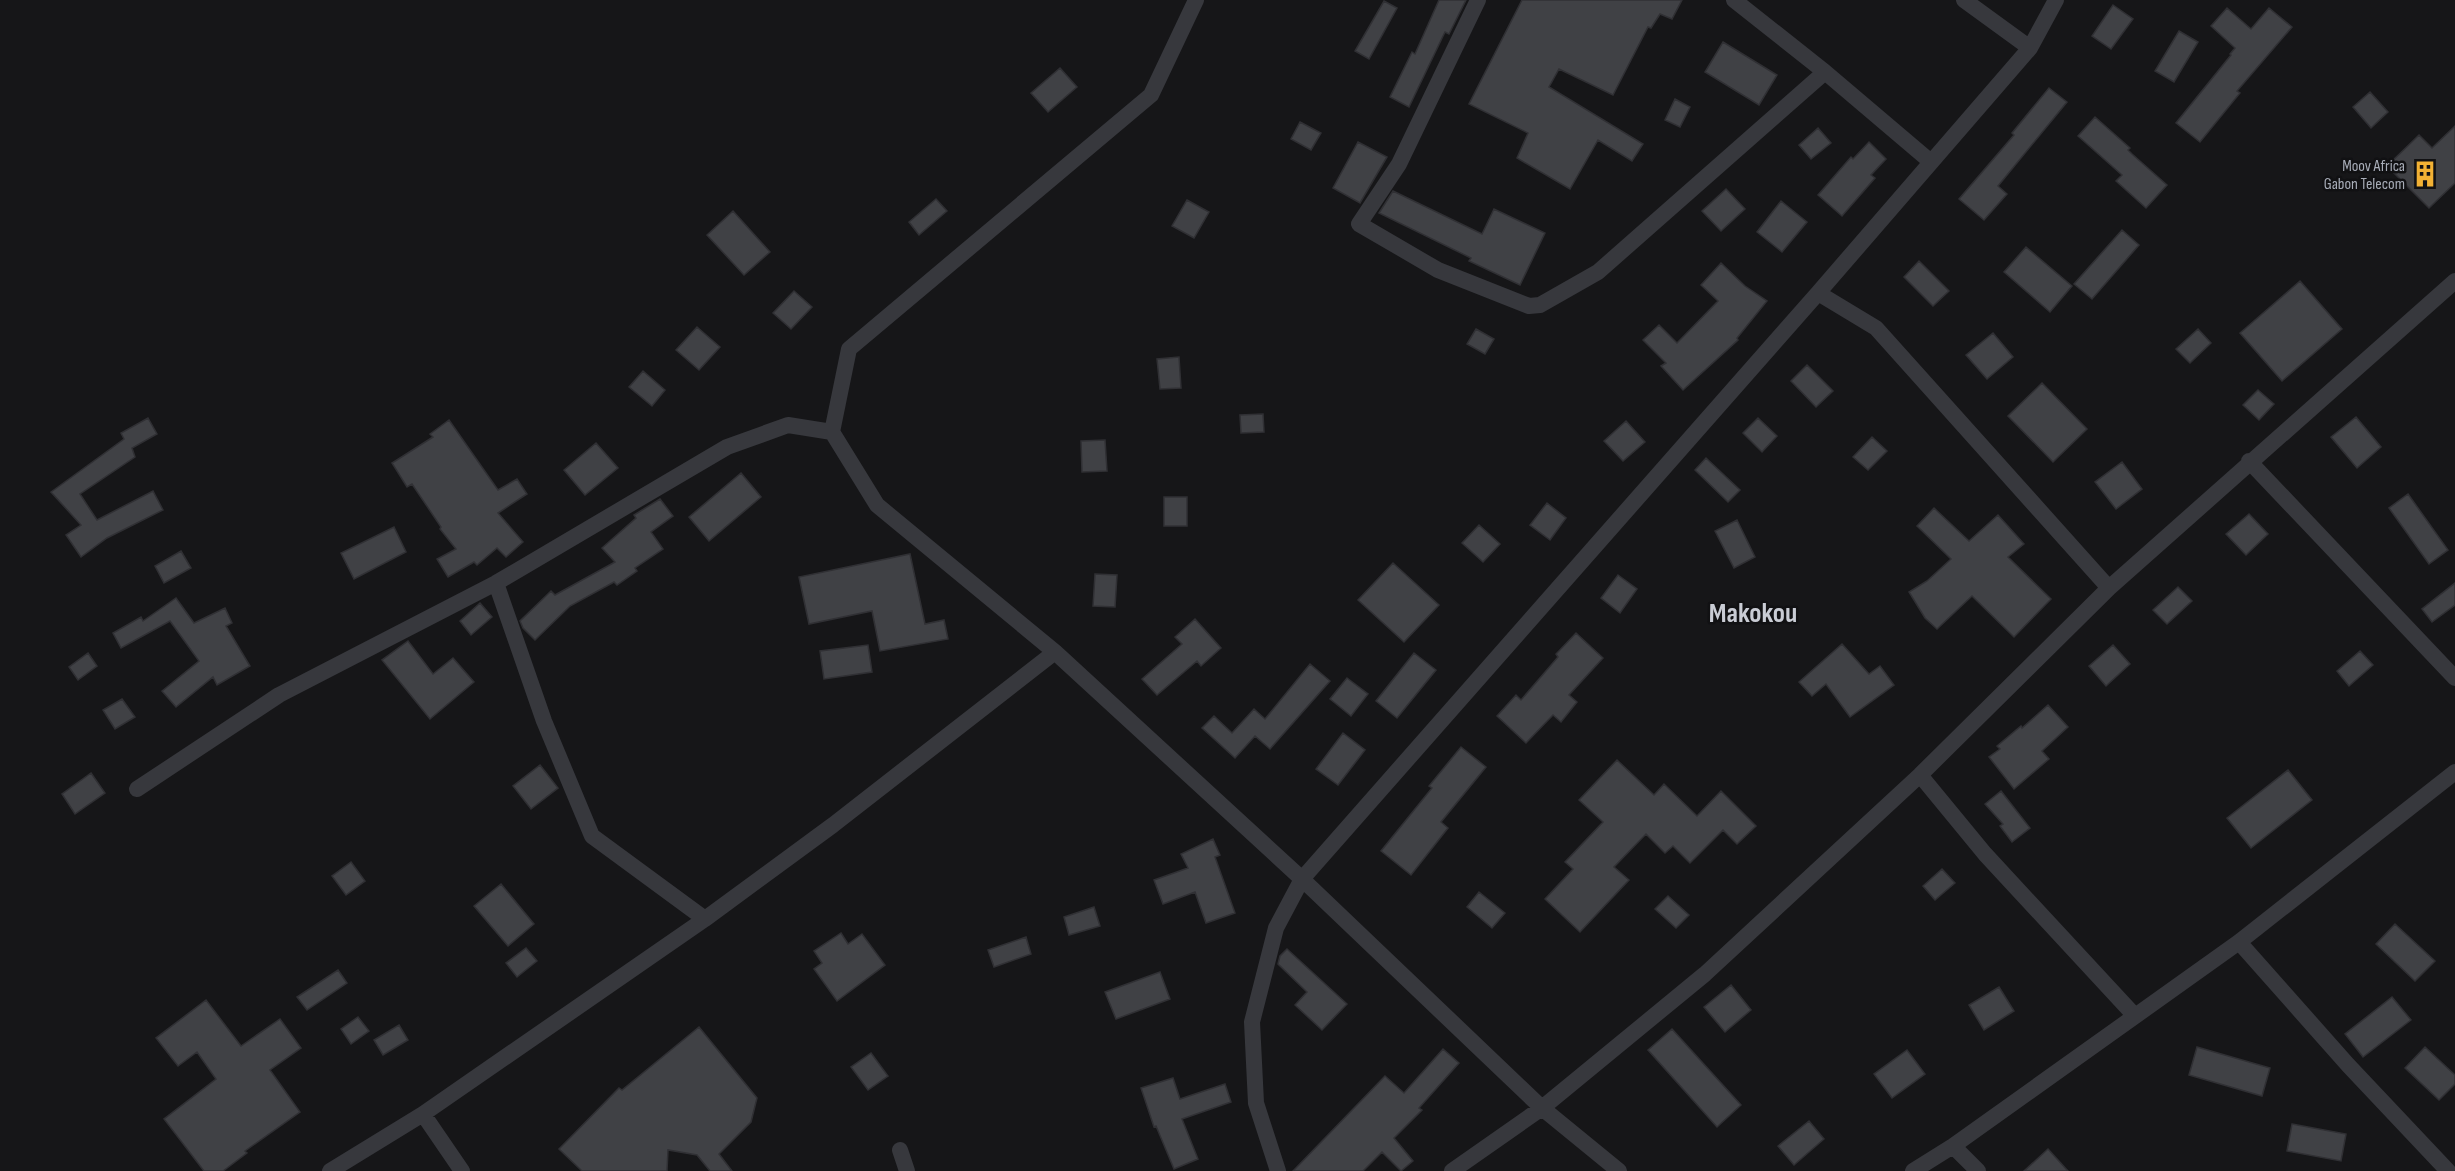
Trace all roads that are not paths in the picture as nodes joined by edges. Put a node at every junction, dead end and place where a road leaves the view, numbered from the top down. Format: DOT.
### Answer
graph roads {
  1 [pos="1196,0"];
  2 [pos="1478,0"];
  3 [pos="1734,0"];
  4 [pos="1964,0"];
  5 [pos="2056,0"];
  6 [pos="2030,48"];
  7 [pos="1825,72"];
  8 [pos="1931,162"];
  9 [pos="2455,281"];
  10 [pos="1818,292"];
  11 [pos="832,432"];
  12 [pos="2249,461"];
  13 [pos="496,583"];
  14 [pos="2109,588"];
  15 [pos="1055,652"];
  16 [pos="2455,678"];
  17 [pos="2455,772"];
  18 [pos="1920,775"];
  19 [pos="137,789"];
  20 [pos="1302,879"];
  21 [pos="705,919"];
  22 [pos="2239,942"];
  23 [pos="2135,1016"];
  24 [pos="1542,1108"];
  25 [pos="423,1114"];
  26 [pos="1953,1146"];
  27 [pos="900,1150"];
  28 [pos="330,1171"];
  29 [pos="462,1171"];
  30 [pos="907,1171"];
  31 [pos="1278,1171"];
  32 [pos="1452,1171"];
  33 [pos="1619,1171"];
  34 [pos="1913,1171"];
  35 [pos="1978,1171"];
  36 [pos="2448,1171"];
  1 -- 11 [label="street"];
  2 -- 7 [label="street"];
  3 -- 7 [label="street"];
  4 -- 6 [label="street"];
  5 -- 6 [label="street"];
  6 -- 8 [label="street"];
  7 -- 8 [label="street"];
  8 -- 10 [label="street"];
  9 -- 12 [label="street"];
  10 -- 14 [label="street"];
  10 -- 20 [label="street"];
  11 -- 13 [label="street"];
  11 -- 15 [label="street"];
  12 -- 14 [label="street"];
  12 -- 16 [label="street"];
  13 -- 19 [label="street"];
  13 -- 21 [label="street"];
  14 -- 18 [label="street"];
  15 -- 20 [label="street"];
  15 -- 21 [label="street"];
  17 -- 22 [label="street"];
  18 -- 23 [label="street"];
  18 -- 24 [label="street"];
  20 -- 24 [label="street"];
  20 -- 31 [label="street"];
  21 -- 25 [label="street"];
  22 -- 23 [label="street"];
  22 -- 36 [label="street"];
  23 -- 26 [label="street"];
  24 -- 32 [label="street"];
  24 -- 33 [label="street"];
  25 -- 28 [label="street"];
  25 -- 29 [label="street"];
  26 -- 34 [label="street"];
  26 -- 35 [label="street"];
  27 -- 30 [label="street"];
}
